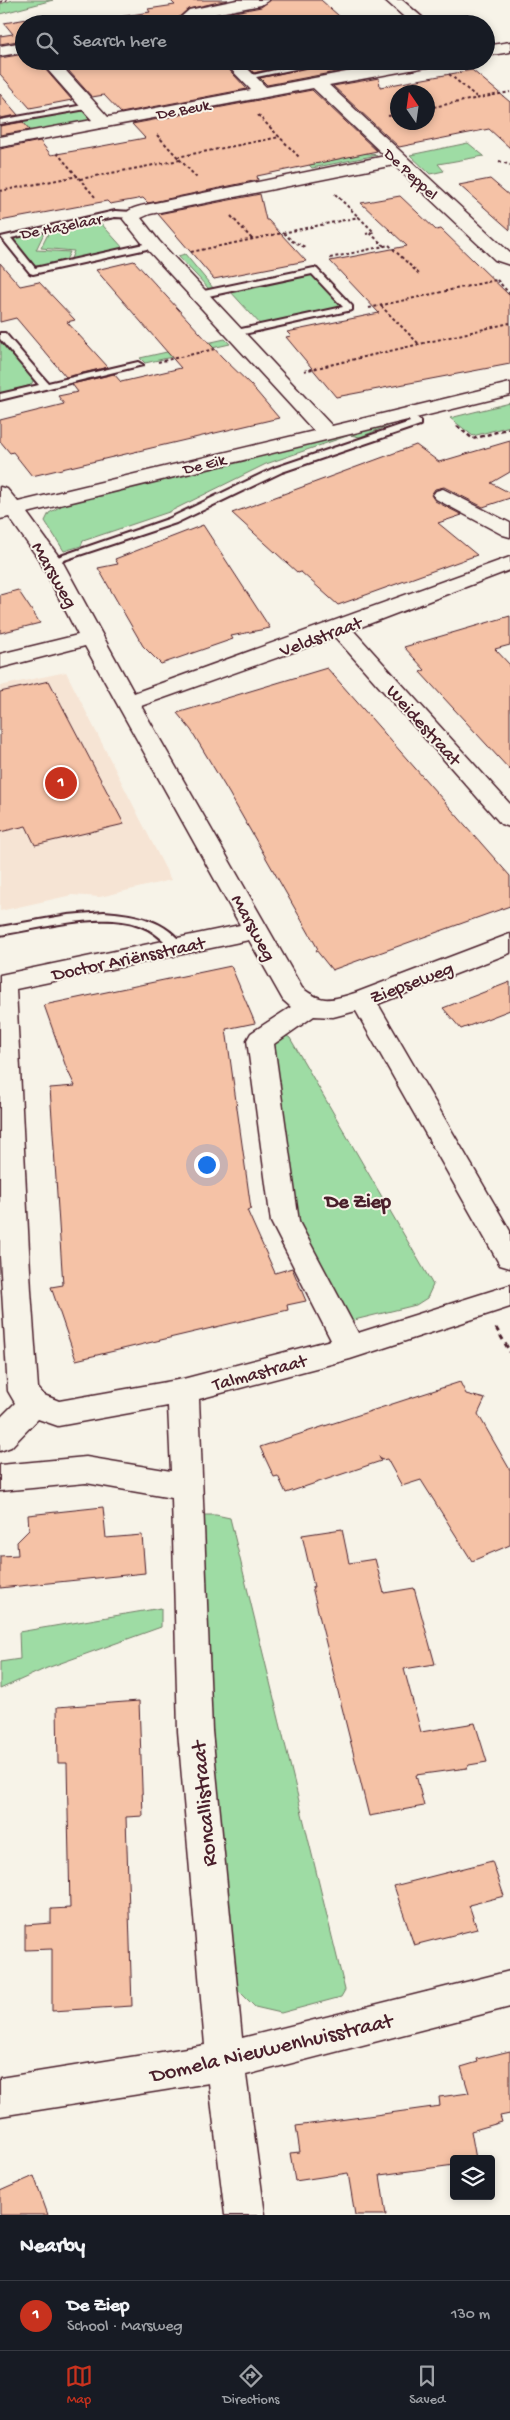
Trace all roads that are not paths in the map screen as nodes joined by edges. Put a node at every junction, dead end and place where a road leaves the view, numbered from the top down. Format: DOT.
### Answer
graph roads {
  1 [pos="261,0"];
  2 [pos="393,0"];
  3 [pos="192,15"];
  4 [pos="411,15"];
  5 [pos="510,47"];
  6 [pos="15,48"];
  7 [pos="495,50"];
  8 [pos="0,51"];
  9 [pos="56,70"];
  10 [pos="240,70"];
  11 [pos="283,70"];
  12 [pos="410,70"];
  13 [pos="247,77"];
  14 [pos="317,83"];
  15 [pos="263,93"];
  16 [pos="89,106"];
  17 [pos="0,122"];
  18 [pos="104,123"];
  19 [pos="0,142"];
  20 [pos="398,159"];
  21 [pos="133,215"];
  22 [pos="158,251"];
  23 [pos="510,260"];
  24 [pos="200,295"];
  25 [pos="0,336"];
  26 [pos="239,338"];
  27 [pos="138,365"];
  28 [pos="44,385"];
  29 [pos="510,389"];
  30 [pos="0,397"];
  31 [pos="408,414"];
  32 [pos="327,433"];
  33 [pos="444,495"];
  34 [pos="4,506"];
  35 [pos="510,531"];
  36 [pos="51,561"];
  37 [pos="510,563"];
  38 [pos="339,628"];
  39 [pos="91,638"];
  40 [pos="0,661"];
  41 [pos="129,703"];
  42 [pos="510,819"];
  43 [pos="256,930"];
  44 [pos="0,931"];
  45 [pos="510,944"];
  46 [pos="178,947"];
  47 [pos="2,984"];
  48 [pos="363,1000"];
  49 [pos="309,1007"];
  50 [pos="510,1257"];
  51 [pos="8,1291"];
  52 [pos="510,1296"];
  53 [pos="350,1347"];
  54 [pos="183,1391"];
  55 [pos="33,1404"];
  56 [pos="0,1438"];
  57 [pos="0,1478"];
  58 [pos="188,1487"];
  59 [pos="510,1989"];
  60 [pos="225,2060"];
  61 [pos="0,2097"];
  62 [pos="245,2215"];
  1 -- 3 [label="street"];
  2 -- 4 [label="street"];
  5 -- 7 [label="street"];
  6 -- 8 [label="street"];
  9 -- 16 [label="street"];
  10 -- 13 [label="street"];
  11 -- 13 [label="lane"];
  12 -- 14 [label="street, De Beuk"];
  13 -- 15 [label="street"];
  14 -- 15 [label="street, De Beuk"];
  14 -- 20 [label="street, De Peppel"];
  15 -- 18 [label="street, De Beuk"];
  16 -- 17 [label="lane"];
  16 -- 18 [label="street"];
  18 -- 19 [label="street, De Beuk"];
  20 -- 21 [label="street, De Hazelaar"];
  20 -- 23 [label="street, De Peppel"];
  21 -- 22 [label="street"];
  21 -- 22 [label="lane, De Hazelaar"];
  22 -- 24 [label="street"];
  24 -- 26 [label="street"];
  24 -- 26 [label="lane"];
  25 -- 28 [label="lane"];
  26 -- 32 [label="street"];
  27 -- 28 [label="lane"];
  28 -- 30 [label="lane"];
  29 -- 31 [label="street, De Eik"];
  31 -- 32 [label="street, De Eik"];
  31 -- 36 [label="lane, De Eik"];
  32 -- 34 [label="street, De Eik"];
  33 -- 35 [label="street"];
  34 -- 36 [label="street, Marsweg"];
  36 -- 39 [label="street, Marsweg"];
  37 -- 38 [label="street, Veldstraat"];
  38 -- 41 [label="street, Veldstraat"];
  38 -- 42 [label="street, Weidestraat"];
  39 -- 40 [label="street"];
  39 -- 41 [label="street, Marsweg"];
  41 -- 43 [label="street, Marsweg"];
  43 -- 46 [label="street, Doctor Ariënsstraat"];
  43 -- 49 [label="street, Marsweg"];
  44 -- 46 [label="lane"];
  45 -- 48 [label="street, Ziepseweg"];
  46 -- 47 [label="street, Doctor Ariënsstraat"];
  47 -- 51 [label="street"];
  48 -- 49 [label="street, Ziepseweg"];
  48 -- 50 [label="street"];
  49 -- 53 [label="street"];
  51 -- 55 [label="street"];
  52 -- 53 [label="street, Talmastraat"];
  53 -- 54 [label="street, Talmastraat"];
  54 -- 55 [label="street, Talmastraat"];
  54 -- 58 [label="street, Roncallistraat"];
  55 -- 56 [label="street"];
  57 -- 58 [label="street"];
  58 -- 60 [label="street, Roncallistraat"];
  59 -- 60 [label="street, Domela Nieuwenhuisstraat"];
  60 -- 61 [label="street, Domela Nieuwenhuisstraat"];
  60 -- 62 [label="street, Roncallistraat"];
}
